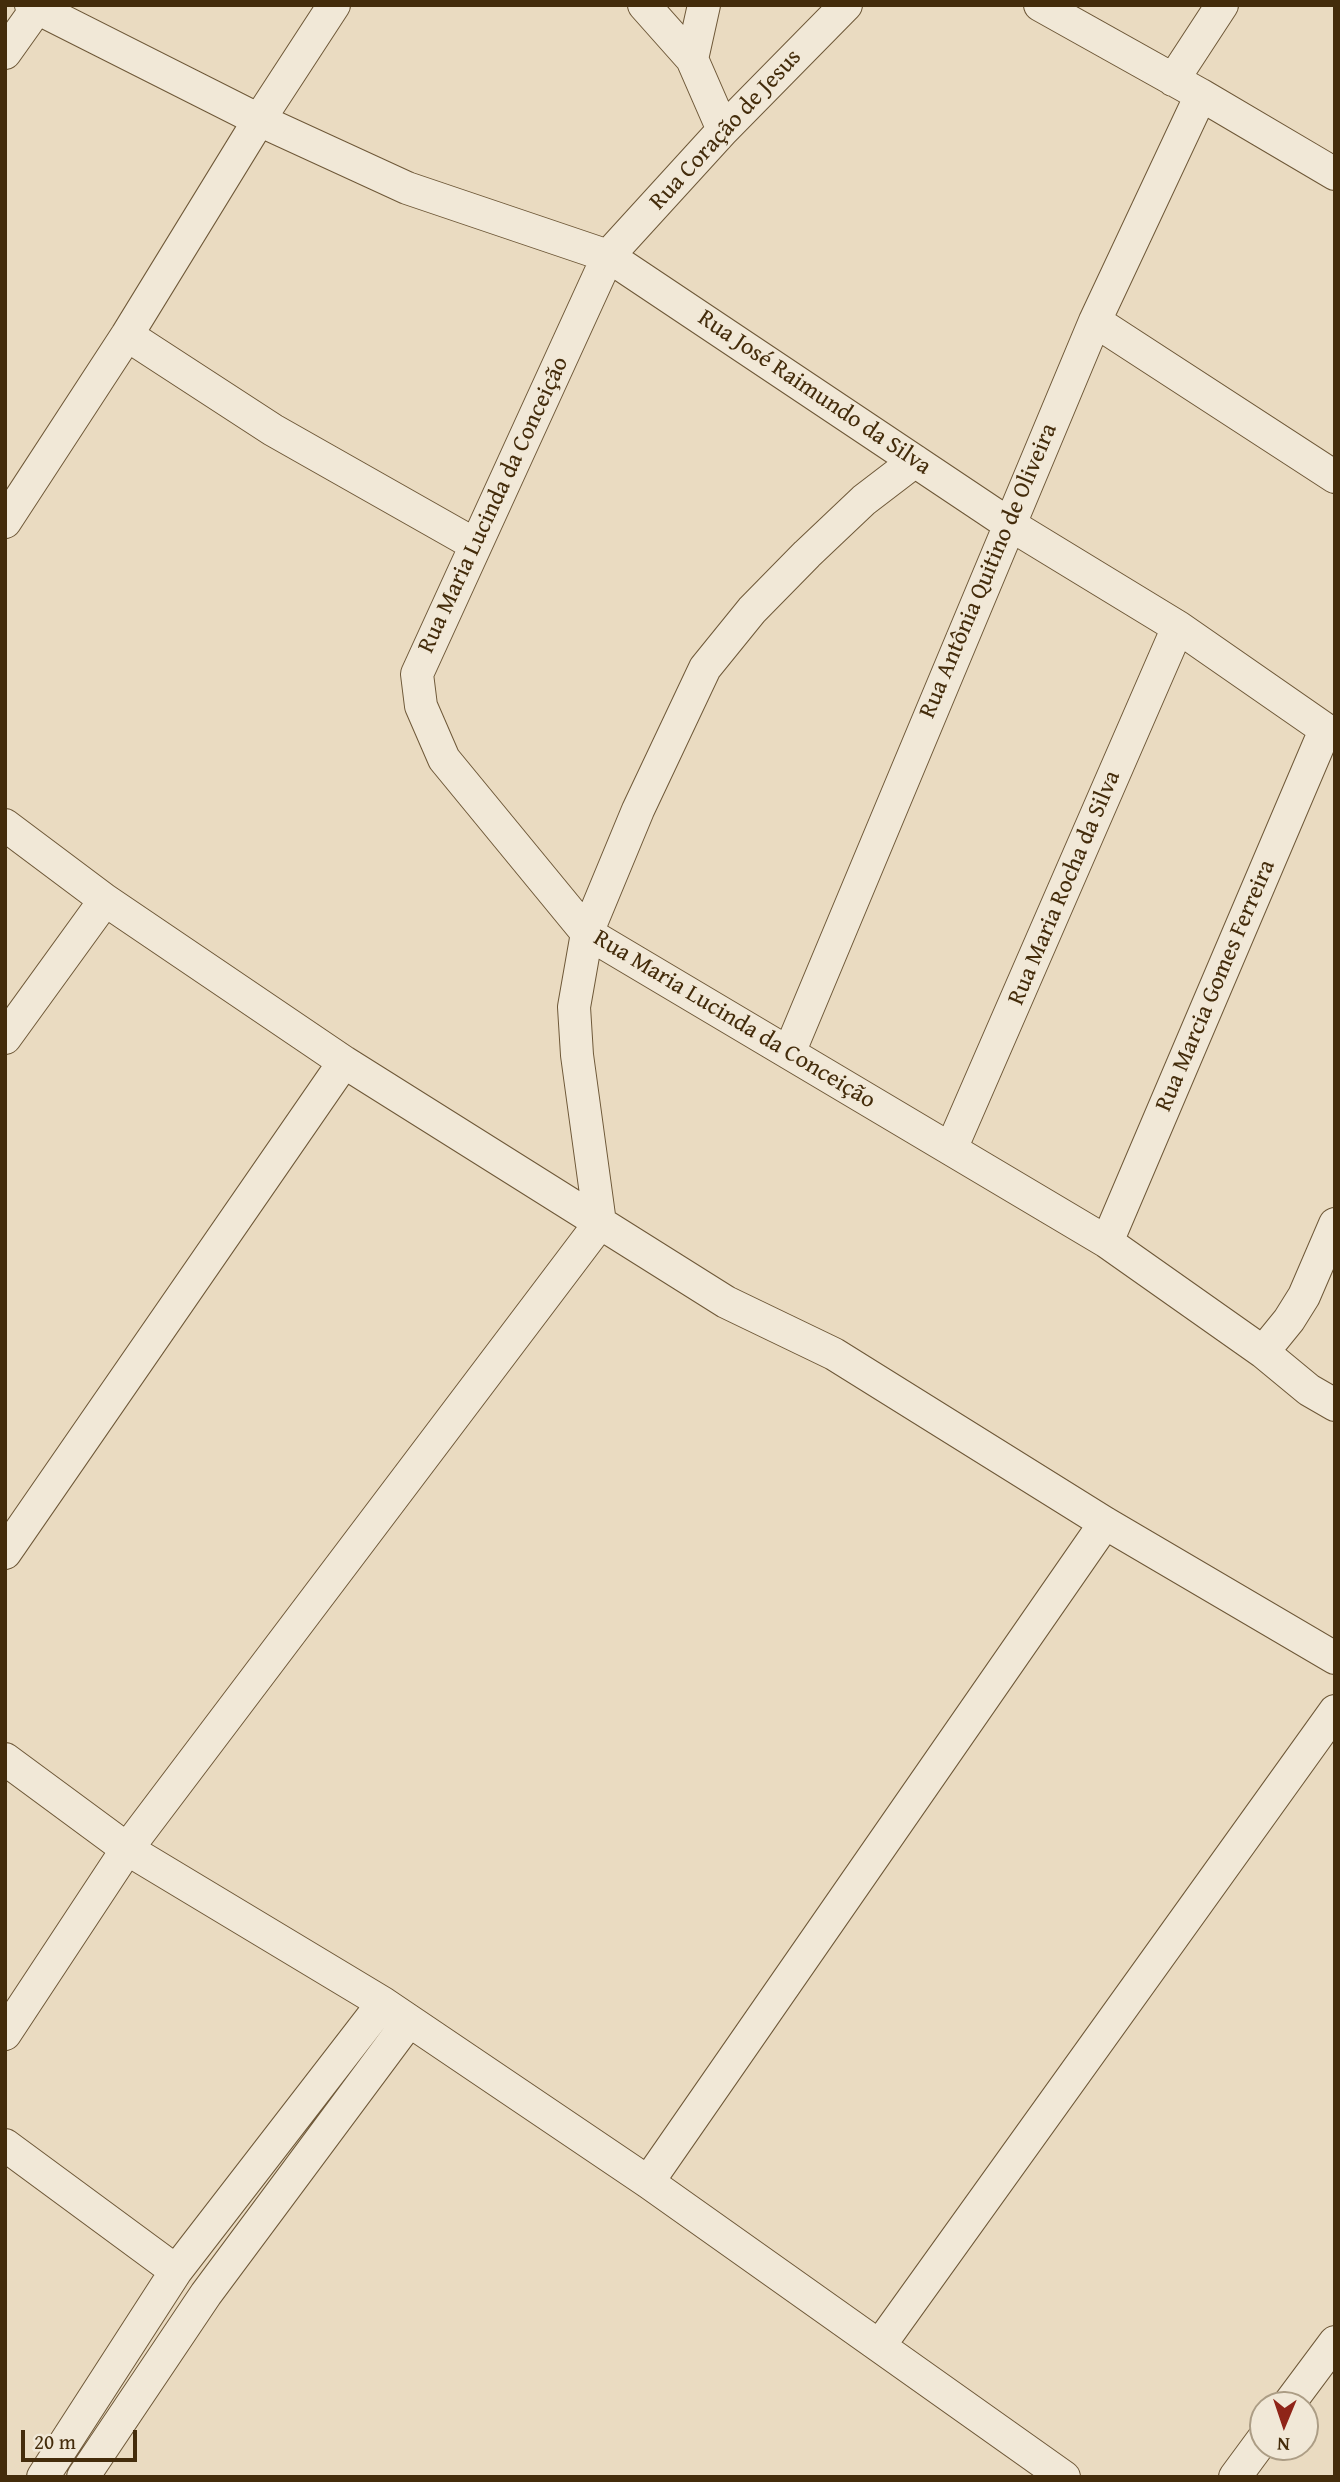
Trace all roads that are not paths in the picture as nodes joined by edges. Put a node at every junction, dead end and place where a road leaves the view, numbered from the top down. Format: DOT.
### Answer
graph roads {
  1 [pos="334,5"];
  2 [pos="644,5"];
  3 [pos="704,5"];
  4 [pos="846,5"];
  5 [pos="1040,5"];
  6 [pos="1222,5"];
  7 [pos="34,7"];
  8 [pos="5,54"];
  9 [pos="692,59"];
  10 [pos="1173,80"];
  11 [pos="1201,95"];
  12 [pos="259,120"];
  13 [pos="723,130"];
  14 [pos="1335,174"];
  15 [pos="608,256"];
  16 [pos="1095,321"];
  17 [pos="127,335"];
  18 [pos="915,461"];
  19 [pos="1335,477"];
  20 [pos="5,522"];
  21 [pos="1009,524"];
  22 [pos="476,545"];
  23 [pos="1178,627"];
  24 [pos="1330,733"];
  25 [pos="5,825"];
  26 [pos="105,900"];
  27 [pos="587,933"];
  28 [pos="5,1038"];
  29 [pos="789,1053"];
  30 [pos="344,1062"];
  31 [pos="951,1149"];
  32 [pos="600,1223"];
  33 [pos="1335,1224"];
  34 [pos="1107,1242"];
  35 [pos="1264,1352"];
  36 [pos="1335,1405"];
  37 [pos="1105,1523"];
  38 [pos="5,1553"];
  39 [pos="1335,1658"];
  40 [pos="1335,1711"];
  41 [pos="5,1759"];
  42 [pos="127,1849"];
  43 [pos="383,2003"];
  44 [pos="409,2021"];
  45 [pos="5,2035"];
  46 [pos="5,2146"];
  47 [pos="648,2182"];
  48 [pos="176,2271"];
  49 [pos="1335,2342"];
  50 [pos="880,2345"];
  51 [pos="1298,2391"];
  52 [pos="1249,2458"];
  53 [pos="43,2477"];
  54 [pos="83,2477"];
  55 [pos="1064,2477"];
  56 [pos="1235,2477"];
  1 -- 12 [label="street"];
  2 -- 9 [label="street"];
  3 -- 9 [label="street"];
  4 -- 13 [label="street, Rua Coração de Jesus"];
  5 -- 10 [label="street"];
  6 -- 10 [label="street"];
  7 -- 8 [label="street"];
  7 -- 12 [label="street, Rua José Raimundo da Silva"];
  9 -- 13 [label="street"];
  10 -- 11 [label="street"];
  11 -- 14 [label="street"];
  11 -- 16 [label="street, Rua Antônia Quitino de Oliveira"];
  12 -- 15 [label="street, Rua José Raimundo da Silva"];
  12 -- 17 [label="street"];
  13 -- 15 [label="street, Rua Coração de Jesus"];
  15 -- 18 [label="street, Rua José Raimundo da Silva"];
  15 -- 22 [label="street, Rua Maria Lucinda da Conceição"];
  16 -- 19 [label="street"];
  16 -- 21 [label="street, Rua Antônia Quitino de Oliveira"];
  17 -- 20 [label="street"];
  17 -- 22 [label="street"];
  18 -- 21 [label="street, Rua José Raimundo da Silva"];
  18 -- 27 [label="street"];
  21 -- 23 [label="street, Rua José Raimundo da Silva"];
  21 -- 29 [label="street, Rua Antônia Quitino de Oliveira"];
  22 -- 27 [label="street, Rua Maria Lucinda da Conceição"];
  23 -- 24 [label="street, Rua José Raimundo da Silva"];
  23 -- 31 [label="street, Rua Maria Rocha da Silva"];
  24 -- 34 [label="street, Rua Marcia Gomes Ferreira"];
  25 -- 26 [label="street"];
  26 -- 28 [label="street"];
  26 -- 30 [label="street"];
  27 -- 29 [label="street, Rua Maria Lucinda da Conceição"];
  27 -- 32 [label="street"];
  29 -- 31 [label="street, Rua Maria Lucinda da Conceição"];
  30 -- 32 [label="street"];
  30 -- 38 [label="street"];
  31 -- 34 [label="street, Rua Maria Lucinda da Conceição"];
  32 -- 37 [label="street"];
  32 -- 42 [label="street"];
  33 -- 35 [label="street"];
  34 -- 35 [label="street, Rua Maria Lucinda da Conceição"];
  35 -- 36 [label="street, Rua Maria Lucinda da Conceição"];
  37 -- 39 [label="street"];
  37 -- 47 [label="street"];
  40 -- 50 [label="street"];
  41 -- 42 [label="street"];
  42 -- 43 [label="street"];
  42 -- 45 [label="street"];
  43 -- 44 [label="street"];
  43 -- 48 [label="street"];
  44 -- 47 [label="street"];
  44 -- 54 [label="street"];
  46 -- 48 [label="street"];
  47 -- 50 [label="street"];
  48 -- 53 [label="street"];
  49 -- 51 [label="street"];
  50 -- 55 [label="street"];
  52 -- 56 [label="street"];
}
